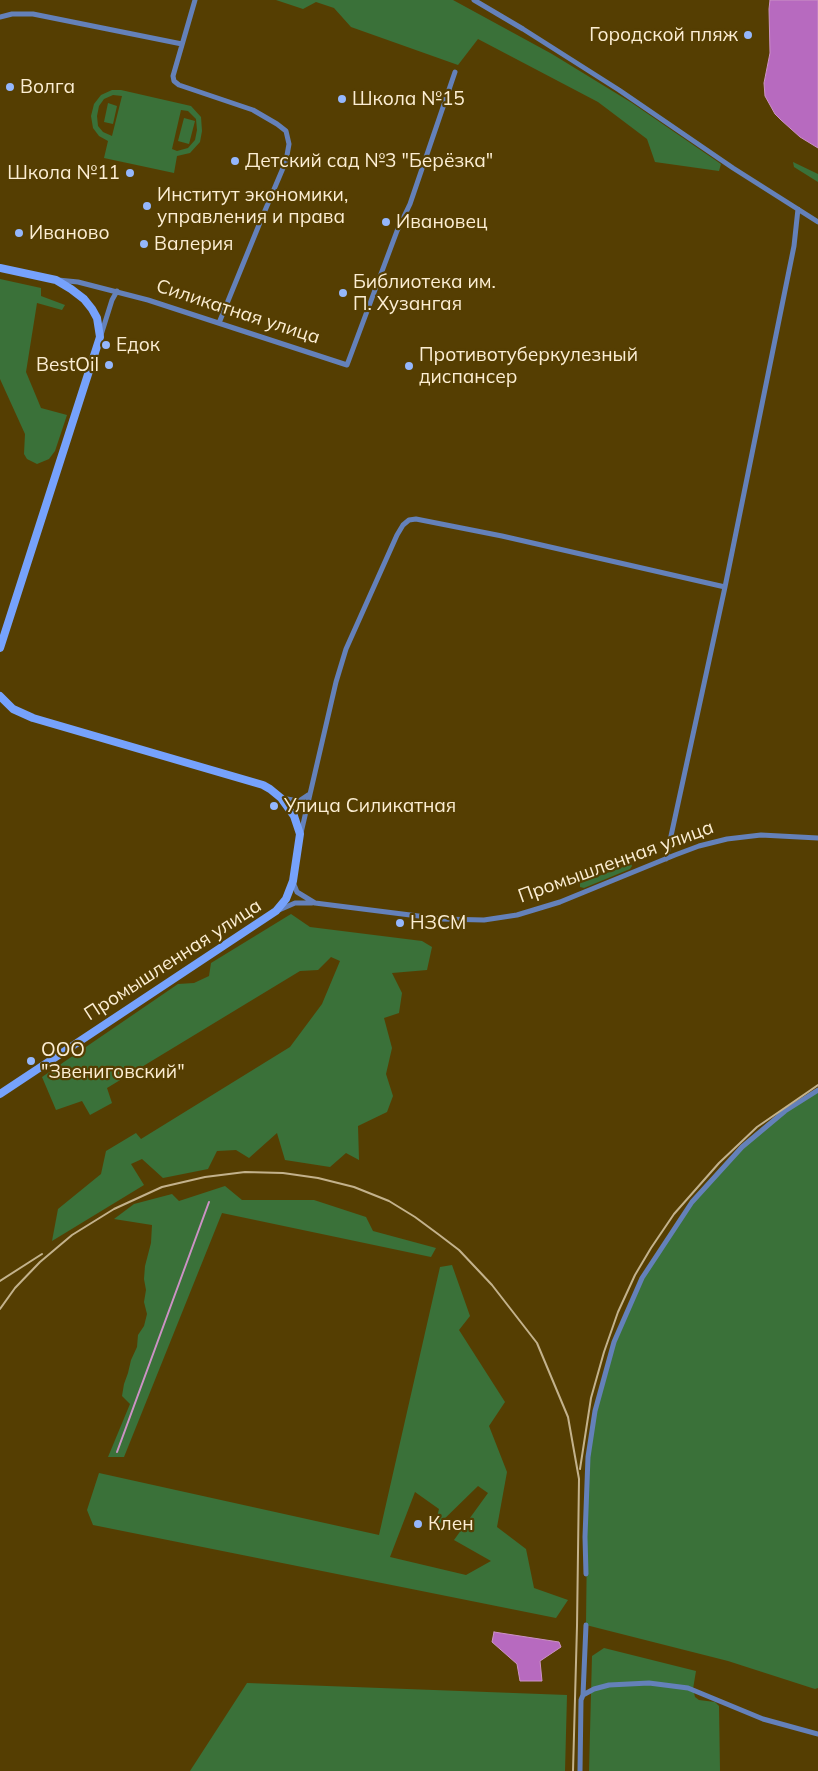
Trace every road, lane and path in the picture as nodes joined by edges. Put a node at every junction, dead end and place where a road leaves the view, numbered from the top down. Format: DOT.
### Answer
graph roads {
  1 [pos="195,0"];
  2 [pos="474,0"];
  3 [pos="0,17"];
  4 [pos="182,44"];
  5 [pos="455,72"];
  6 [pos="798,209"];
  7 [pos="818,222"];
  8 [pos="0,268"];
  9 [pos="56,280"];
  10 [pos="117,291"];
  11 [pos="219,323"];
  12 [pos="100,337"];
  13 [pos="725,587"];
  14 [pos="0,648"];
  15 [pos="0,696"];
  16 [pos="308,795"];
  17 [pos="281,798"];
  18 [pos="300,834"];
  19 [pos="818,838"];
  20 [pos="666,859"];
  21 [pos="293,881"];
  22 [pos="315,903"];
  23 [pos="276,911"];
  24 [pos="818,1090"];
  25 [pos="0,1094"];
  26 [pos="586,1574"];
  27 [pos="586,1626"];
  28 [pos="584,1695"];
  29 [pos="818,1734"];
  30 [pos="580,1771"];
  1 -- 4 [label="street"];
  2 -- 6 [label="street"];
  3 -- 4 [label="street"];
  4 -- 11 [label="street"];
  5 -- 11 [label="street, Силикатная улица"];
  6 -- 7 [label="street"];
  6 -- 13 [label="street"];
  8 -- 9 [label="street"];
  9 -- 10 [label="street, Силикатная улица"];
  9 -- 12 [label="street"];
  10 -- 11 [label="street, Силикатная улица"];
  10 -- 12 [label="street"];
  12 -- 14 [label="street"];
  13 -- 16 [label="street"];
  13 -- 20 [label="street"];
  15 -- 17 [label="street"];
  16 -- 17 [label="street"];
  16 -- 18 [label="street"];
  17 -- 18 [label="street"];
  18 -- 21 [label="street, Промышленная улица"];
  19 -- 20 [label="street, Промышленная улица"];
  20 -- 22 [label="street, Промышленная улица"];
  21 -- 22 [label="street"];
  21 -- 23 [label="street, Промышленная улица"];
  22 -- 23 [label="street, Промышленная улица"];
  23 -- 25 [label="street, Промышленная улица"];
  24 -- 26 [label="street"];
  27 -- 28 [label="street"];
  28 -- 29 [label="street"];
  28 -- 30 [label="street"];
}
